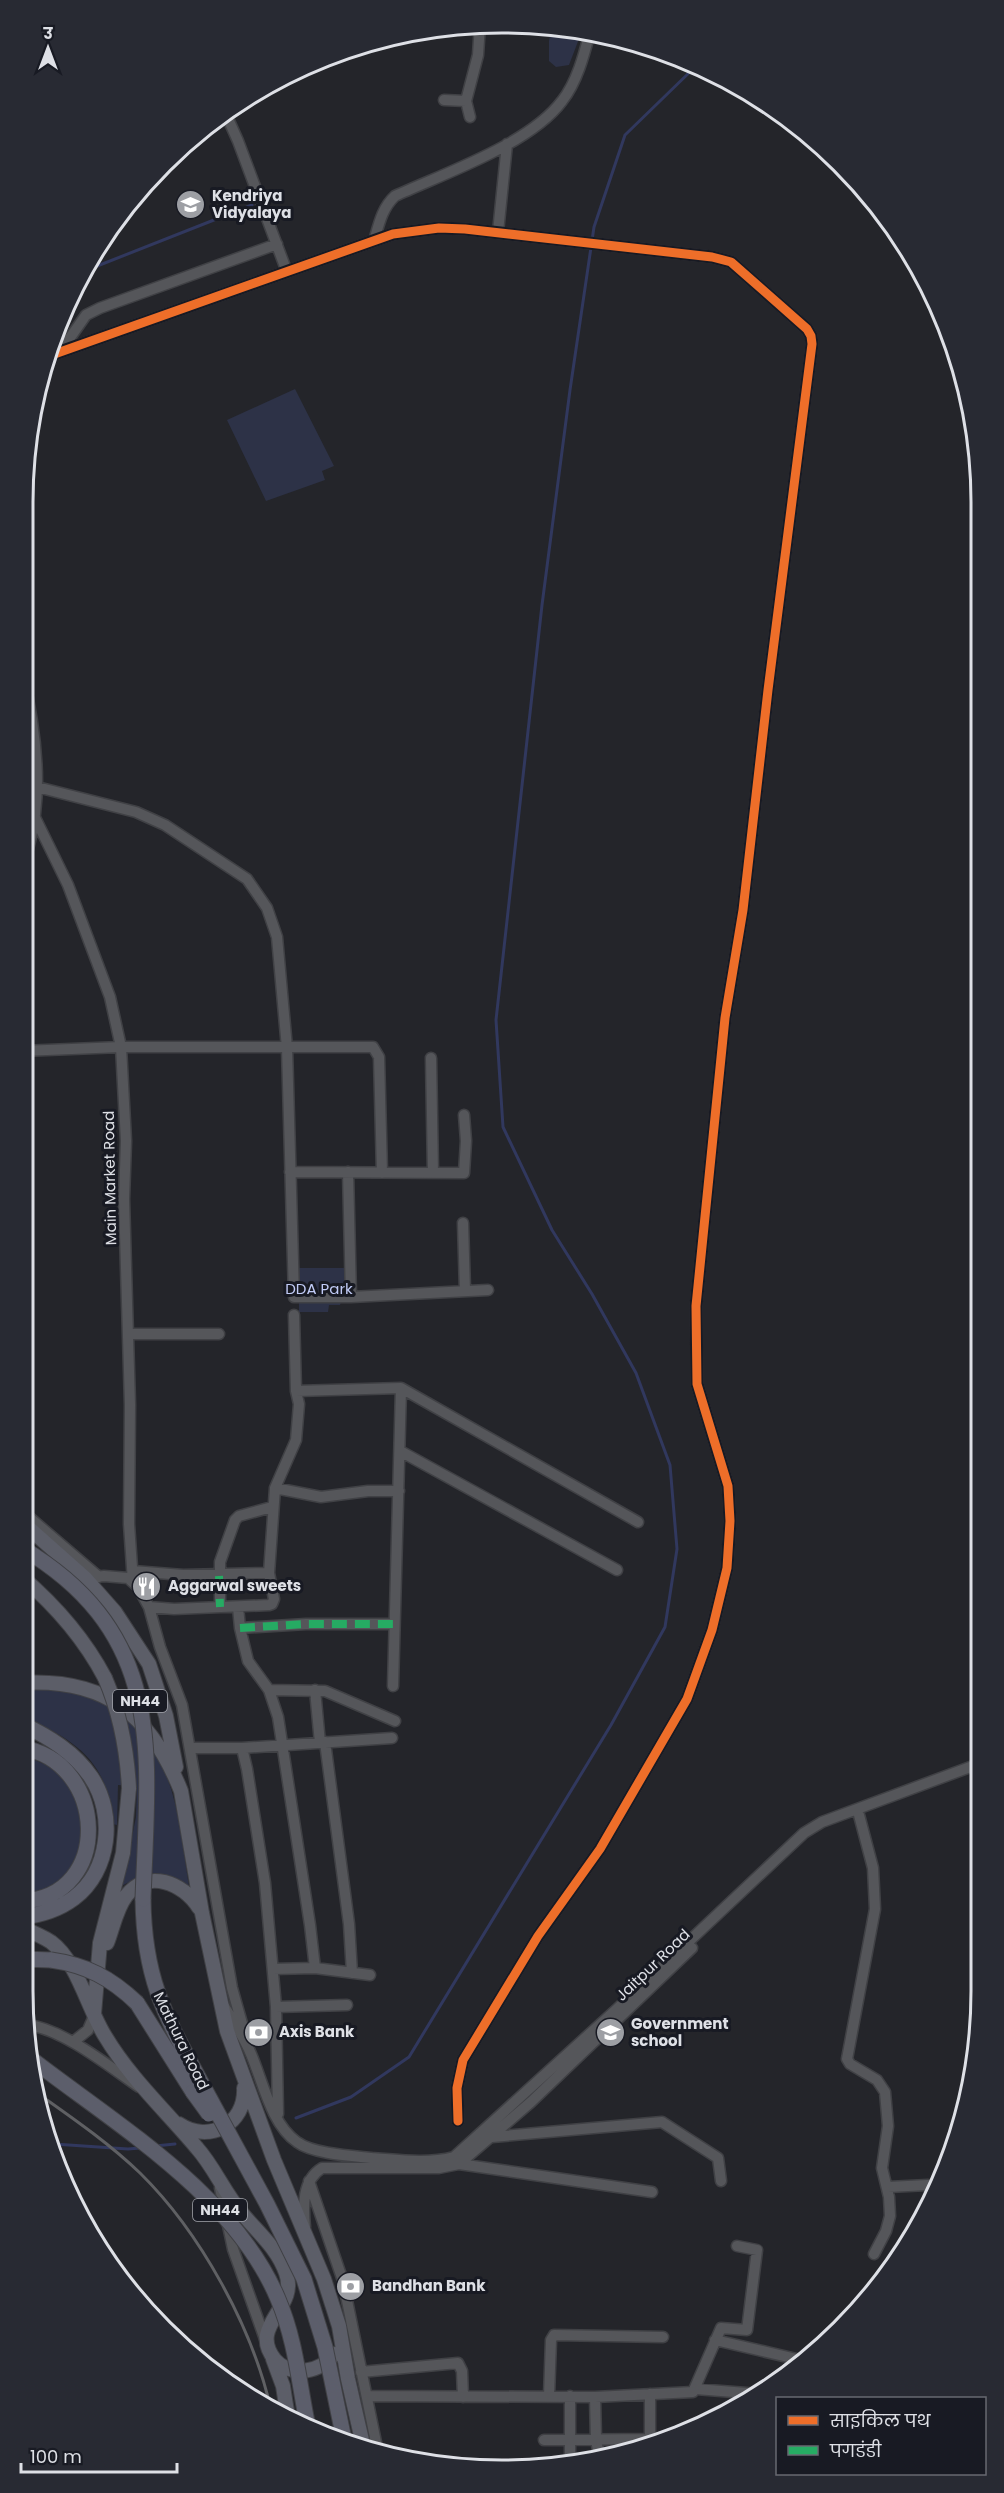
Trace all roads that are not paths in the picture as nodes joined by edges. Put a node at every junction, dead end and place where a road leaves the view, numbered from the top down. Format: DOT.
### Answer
graph roads {
  1 [pos="479,34"];
  2 [pos="587,41"];
  3 [pos="444,100"];
  4 [pos="466,101"];
  5 [pos="470,117"];
  6 [pos="229,121"];
  7 [pos="507,144"];
  8 [pos="498,232"];
  9 [pos="374,241"];
  10 [pos="276,244"];
  11 [pos="287,272"];
  12 [pos="60,352"];
  13 [pos="33,736"];
  14 [pos="37,787"];
  15 [pos="33,811"];
  16 [pos="35,814"];
  17 [pos="33,823"];
  18 [pos="121,1047"];
  19 [pos="287,1048"];
  20 [pos="33,1051"];
  21 [pos="431,1058"];
  22 [pos="464,1115"];
  23 [pos="290,1172"];
  24 [pos="348,1172"];
  25 [pos="382,1173"];
  26 [pos="433,1173"];
  27 [pos="463,1223"];
  28 [pos="488,1290"];
  29 [pos="465,1291"];
  30 [pos="351,1297"];
  31 [pos="294,1315"];
  32 [pos="128,1334"];
  33 [pos="219,1334"];
  34 [pos="401,1388"];
  35 [pos="296,1391"];
  36 [pos="400,1452"];
  37 [pos="275,1488"];
  38 [pos="399,1491"];
  39 [pos="272,1507"];
  40 [pos="33,1520"];
  41 [pos="638,1521"];
  42 [pos="33,1532"];
  43 [pos="33,1556"];
  44 [pos="617,1570"];
  45 [pos="270,1573"];
  46 [pos="133,1576"];
  47 [pos="219,1576"];
  48 [pos="99,1577"];
  49 [pos="85,1578"];
  50 [pos="33,1586"];
  51 [pos="149,1607"];
  52 [pos="220,1607"];
  53 [pos="238,1607"];
  54 [pos="394,1624"];
  55 [pos="240,1628"];
  56 [pos="33,1683"];
  57 [pos="393,1686"];
  58 [pos="268,1690"];
  59 [pos="315,1690"];
  60 [pos="395,1721"];
  61 [pos="33,1730"];
  62 [pos="33,1736"];
  63 [pos="392,1738"];
  64 [pos="323,1743"];
  65 [pos="61,1746"];
  66 [pos="283,1746"];
  67 [pos="191,1748"];
  68 [pos="242,1748"];
  69 [pos="33,1752"];
  70 [pos="971,1767"];
  71 [pos="971,1775"];
  72 [pos="181,1791"];
  73 [pos="859,1815"];
  74 [pos="33,1900"];
  75 [pos="202,1913"];
  76 [pos="33,1915"];
  77 [pos="33,1933"];
  78 [pos="33,1960"];
  79 [pos="98,1968"];
  80 [pos="315,1968"];
  81 [pos="273,1969"];
  82 [pos="352,1973"];
  83 [pos="370,1975"];
  84 [pos="216,1986"];
  85 [pos="347,2006"];
  86 [pos="276,2007"];
  87 [pos="94,2016"];
  88 [pos="34,2026"];
  89 [pos="73,2042"];
  90 [pos="250,2051"];
  91 [pos="39,2065"];
  92 [pos="243,2080"];
  93 [pos="146,2092"];
  94 [pos="278,2118"];
  95 [pos="173,2121"];
  96 [pos="458,2121"];
  97 [pos="492,2137"];
  98 [pos="459,2164"];
  99 [pos="246,2165"];
  100 [pos="218,2177"];
  101 [pos="309,2181"];
  102 [pos="721,2181"];
  103 [pos="928,2185"];
  104 [pos="888,2187"];
  105 [pos="652,2192"];
  106 [pos="308,2238"];
  107 [pos="736,2246"];
  108 [pos="874,2254"];
  109 [pos="339,2326"];
  110 [pos="663,2337"];
  111 [pos="715,2340"];
  112 [pos="269,2350"];
  113 [pos="794,2358"];
  114 [pos="361,2373"];
  115 [pos="696,2389"];
  116 [pos="743,2393"];
  117 [pos="650,2394"];
  118 [pos="368,2396"];
  119 [pos="549,2396"];
  120 [pos="570,2396"];
  121 [pos="463,2397"];
  122 [pos="595,2397"];
  123 [pos="294,2412"];
  124 [pos="298,2413"];
  125 [pos="342,2432"];
  126 [pos="650,2436"];
  127 [pos="362,2438"];
  128 [pos="544,2440"];
  129 [pos="570,2440"];
  130 [pos="596,2440"];
  131 [pos="636,2440"];
  132 [pos="376,2443"];
  133 [pos="598,2450"];
  134 [pos="570,2455"];
  1 -- 4 [label="street"];
  2 -- 7 [label="street"];
  3 -- 4 [label="street"];
  4 -- 5 [label="street"];
  6 -- 10 [label="street"];
  7 -- 8 [label="street"];
  7 -- 9 [label="street"];
  8 -- 9 [label="street"];
  8 -- 96 [label="street"];
  9 -- 11 [label="street"];
  10 -- 11 [label="street"];
  10 -- 12 [label="street"];
  11 -- 12 [label="street"];
  13 -- 14 [label="street"];
  14 -- 16 [label="street"];
  14 -- 19 [label="street"];
  15 -- 16 [label="street, Main Market Road"];
  16 -- 17 [label="street"];
  16 -- 18 [label="street, Main Market Road"];
  18 -- 19 [label="street"];
  18 -- 20 [label="street"];
  18 -- 32 [label="street, Main Market Road"];
  19 -- 23 [label="street"];
  19 -- 25 [label="street"];
  21 -- 26 [label="street"];
  22 -- 26 [label="street"];
  23 -- 24 [label="street"];
  23 -- 30 [label="street"];
  24 -- 25 [label="street"];
  24 -- 30 [label="street"];
  25 -- 26 [label="street"];
  27 -- 29 [label="street"];
  28 -- 29 [label="street"];
  29 -- 30 [label="street"];
  31 -- 35 [label="street"];
  32 -- 33 [label="street"];
  32 -- 46 [label="street, Main Market Road"];
  34 -- 35 [label="street"];
  34 -- 36 [label="street"];
  34 -- 41 [label="street"];
  35 -- 37 [label="street"];
  36 -- 38 [label="street"];
  36 -- 44 [label="street"];
  37 -- 38 [label="street"];
  37 -- 39 [label="street"];
  38 -- 54 [label="street"];
  39 -- 45 [label="street"];
  39 -- 47 [label="street"];
  40 -- 48 [label="street"];
  42 -- 49 [label="main road"];
  43 -- 99 [label="highway, Mathura Road / NH44, bridge"];
  45 -- 47 [label="street"];
  45 -- 53 [label="street"];
  46 -- 47 [label="street"];
  46 -- 48 [label="street"];
  46 -- 51 [label="street"];
  47 -- 52 [label="street"];
  48 -- 49 [label="street"];
  49 -- 72 [label="main road"];
  50 -- 79 [label="main road, bridge"];
  51 -- 52 [label="street"];
  51 -- 67 [label="street"];
  52 -- 53 [label="street"];
  53 -- 55 [label="street"];
  54 -- 55 [label="street"];
  54 -- 57 [label="street"];
  55 -- 58 [label="street"];
  56 -- 72 [label="main road"];
  58 -- 59 [label="street"];
  58 -- 66 [label="street"];
  59 -- 60 [label="street"];
  59 -- 64 [label="street"];
  61 -- 65 [label="highway"];
  62 -- 65 [label="highway"];
  63 -- 64 [label="street"];
  64 -- 66 [label="street"];
  64 -- 82 [label="street"];
  65 -- 76 [label="highway"];
  66 -- 68 [label="street"];
  66 -- 80 [label="street"];
  67 -- 68 [label="street"];
  67 -- 90 [label="street"];
  68 -- 81 [label="street"];
  69 -- 74 [label="highway"];
  70 -- 94 [label="street, Jaitpur Road"];
  71 -- 73 [label="street, Jaitpur Road"];
  72 -- 75 [label="main road"];
  73 -- 97 [label="street, Jaitpur Road"];
  73 -- 104 [label="street"];
  75 -- 79 [label="main road"];
  75 -- 84 [label="main road"];
  77 -- 87 [label="main road"];
  78 -- 99 [label="highway, bridge"];
  79 -- 87 [label="main road"];
  80 -- 81 [label="street"];
  80 -- 82 [label="street"];
  81 -- 86 [label="street"];
  82 -- 83 [label="street"];
  84 -- 90 [label="street"];
  84 -- 92 [label="main road"];
  85 -- 86 [label="street"];
  86 -- 94 [label="street"];
  87 -- 89 [label="street"];
  87 -- 93 [label="main road"];
  88 -- 89 [label="street"];
  89 -- 93 [label="street"];
  90 -- 94 [label="street, Jaitpur Road"];
  91 -- 124 [label="highway, NH44, bridge"];
  92 -- 95 [label="main road"];
  92 -- 106 [label="main road"];
  93 -- 95 [label="main road"];
  95 -- 100 [label="main road"];
  97 -- 98 [label="street, Jaitpur Road"];
  97 -- 102 [label="street"];
  98 -- 101 [label="street"];
  98 -- 105 [label="street"];
  99 -- 125 [label="highway, Mathura Road / NH44, bridge"];
  100 -- 112 [label="street"];
  100 -- 112 [label="main road"];
  101 -- 106 [label="street"];
  101 -- 114 [label="street"];
  103 -- 104 [label="street"];
  104 -- 108 [label="street"];
  106 -- 109 [label="main road"];
  107 -- 111 [label="street"];
  109 -- 112 [label="main road"];
  109 -- 127 [label="main road"];
  110 -- 119 [label="street"];
  111 -- 113 [label="street"];
  111 -- 115 [label="street"];
  112 -- 123 [label="main road"];
  114 -- 118 [label="street"];
  114 -- 121 [label="street"];
  115 -- 116 [label="street"];
  115 -- 117 [label="street"];
  117 -- 122 [label="street"];
  117 -- 126 [label="street"];
  118 -- 121 [label="street"];
  118 -- 132 [label="street"];
  119 -- 120 [label="street"];
  119 -- 121 [label="street"];
  120 -- 122 [label="street"];
  120 -- 129 [label="street"];
  122 -- 130 [label="street"];
  128 -- 129 [label="street"];
  129 -- 130 [label="street"];
  129 -- 134 [label="street"];
  130 -- 131 [label="street"];
  130 -- 133 [label="street"];
}
